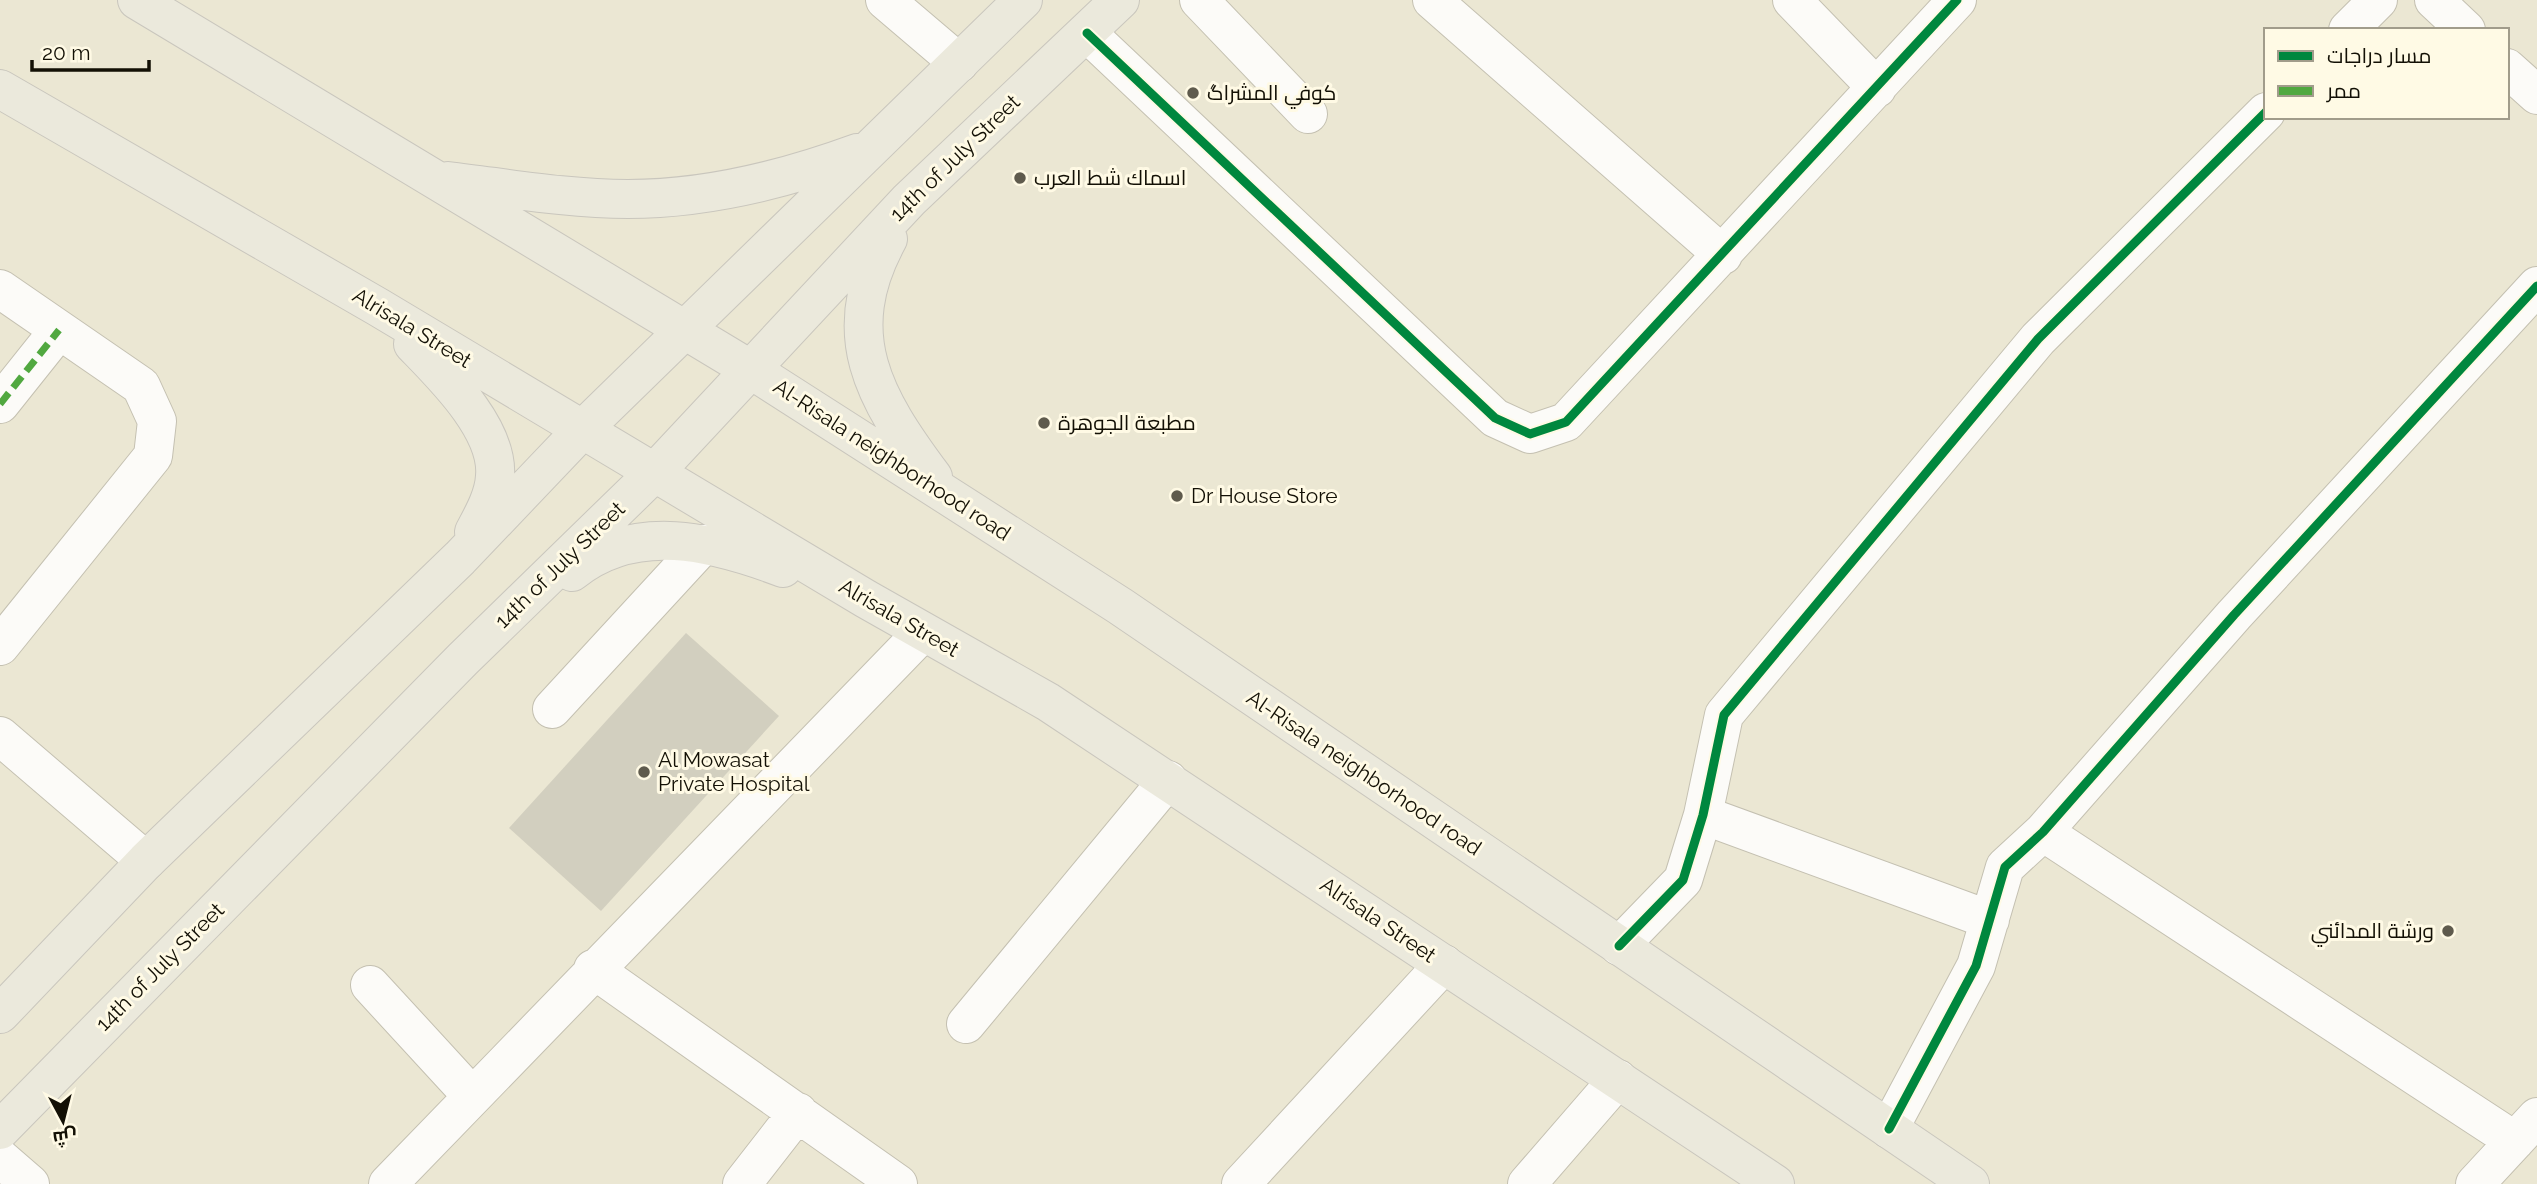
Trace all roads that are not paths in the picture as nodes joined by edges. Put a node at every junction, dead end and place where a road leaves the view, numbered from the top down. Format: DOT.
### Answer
graph roads {
  1 [pos="137,0"];
  2 [pos="885,0"];
  3 [pos="1023,0"];
  4 [pos="1120,0"];
  5 [pos="1199,0"];
  6 [pos="1432,0"];
  7 [pos="1792,0"];
  8 [pos="1957,0"];
  9 [pos="2378,0"];
  10 [pos="2434,0"];
  11 [pos="2350,28"];
  12 [pos="2464,28"];
  13 [pos="1087,33"];
  14 [pos="958,63"];
  15 [pos="2509,70"];
  16 [pos="1877,88"];
  17 [pos="0,89"];
  18 [pos="2537,95"];
  19 [pos="1308,114"];
  20 [pos="2264,114"];
  21 [pos="868,149"];
  22 [pos="433,179"];
  23 [pos="909,200"];
  24 [pos="1723,255"];
  25 [pos="2537,286"];
  26 [pos="0,289"];
  27 [pos="378,307"];
  28 [pos="684,329"];
  29 [pos="59,330"];
  30 [pos="752,370"];
  31 [pos="0,404"];
  32 [pos="582,430"];
  33 [pos="654,473"];
  34 [pos="947,495"];
  35 [pos="704,544"];
  36 [pos="460,558"];
  37 [pos="866,599"];
  38 [pos="923,632"];
  39 [pos="0,646"];
  40 [pos="463,659"];
  41 [pos="552,709"];
  42 [pos="0,736"];
  43 [pos="1168,780"];
  44 [pos="1703,815"];
  45 [pos="2043,831"];
  46 [pos="146,861"];
  47 [pos="1990,920"];
  48 [pos="1619,946"];
  49 [pos="1444,964"];
  50 [pos="593,969"];
  51 [pos="370,985"];
  52 [pos="0,1014"];
  53 [pos="966,1024"];
  54 [pos="1618,1079"];
  55 [pos="472,1096"];
  56 [pos="798,1112"];
  57 [pos="1889,1129"];
  58 [pos="2526,1129"];
  59 [pos="0,1130"];
  60 [pos="0,1158"];
  61 [pos="30,1184"];
  62 [pos="388,1184"];
  63 [pos="742,1184"];
  64 [pos="898,1184"];
  65 [pos="1241,1184"];
  66 [pos="1527,1184"];
  67 [pos="1775,1184"];
  68 [pos="1970,1184"];
  69 [pos="2475,1184"];
  1 -- 22 [label="main road"];
  2 -- 14 [label="street"];
  3 -- 14 [label="main road"];
  4 -- 13 [label="main road, 14th of July Street"];
  5 -- 19 [label="street"];
  6 -- 24 [label="street"];
  7 -- 16 [label="street"];
  8 -- 16 [label="street"];
  9 -- 11 [label="street"];
  10 -- 12 [label="street"];
  13 -- 23 [label="main road, 14th of July Street"];
  13 -- 24 [label="street"];
  14 -- 21 [label="main road"];
  15 -- 18 [label="street"];
  16 -- 24 [label="street"];
  17 -- 27 [label="main road, Alrisala Street"];
  20 -- 44 [label="street"];
  21 -- 22 [label="main road"];
  21 -- 28 [label="main road"];
  22 -- 28 [label="main road"];
  23 -- 30 [label="main road, 14th of July Street"];
  23 -- 34 [label="main road"];
  25 -- 45 [label="street"];
  26 -- 29 [label="street"];
  27 -- 32 [label="main road, Alrisala Street"];
  27 -- 36 [label="main road"];
  28 -- 30 [label="main road"];
  28 -- 32 [label="main road"];
  29 -- 31 [label="street"];
  29 -- 39 [label="street"];
  30 -- 33 [label="main road, 14th of July Street"];
  30 -- 34 [label="main road, Al-Risala neighborhood road"];
  32 -- 33 [label="main road, Alrisala Street"];
  32 -- 36 [label="main road"];
  33 -- 37 [label="main road, Alrisala Street"];
  33 -- 40 [label="main road, 14th of July Street"];
  34 -- 48 [label="main road, Al-Risala neighborhood road"];
  35 -- 37 [label="main road"];
  35 -- 40 [label="main road"];
  35 -- 41 [label="street"];
  36 -- 46 [label="main road"];
  37 -- 38 [label="main road, Alrisala Street"];
  38 -- 43 [label="main road, Alrisala Street"];
  38 -- 50 [label="street"];
  40 -- 59 [label="main road, 14th of July Street"];
  42 -- 46 [label="street"];
  43 -- 49 [label="main road, Alrisala Street"];
  43 -- 53 [label="street"];
  44 -- 47 [label="street"];
  44 -- 48 [label="street"];
  45 -- 47 [label="street"];
  45 -- 58 [label="street"];
  46 -- 52 [label="main road"];
  47 -- 57 [label="street"];
  48 -- 57 [label="main road, Al-Risala neighborhood road"];
  49 -- 54 [label="main road, Alrisala Street"];
  49 -- 65 [label="street"];
  50 -- 55 [label="street"];
  50 -- 56 [label="street"];
  51 -- 55 [label="street"];
  54 -- 66 [label="street"];
  54 -- 67 [label="main road, Alrisala Street"];
  55 -- 62 [label="street"];
  56 -- 63 [label="street"];
  56 -- 64 [label="street"];
  57 -- 68 [label="main road, Al-Risala neighborhood road"];
  58 -- 69 [label="street"];
  60 -- 61 [label="street"];
}
